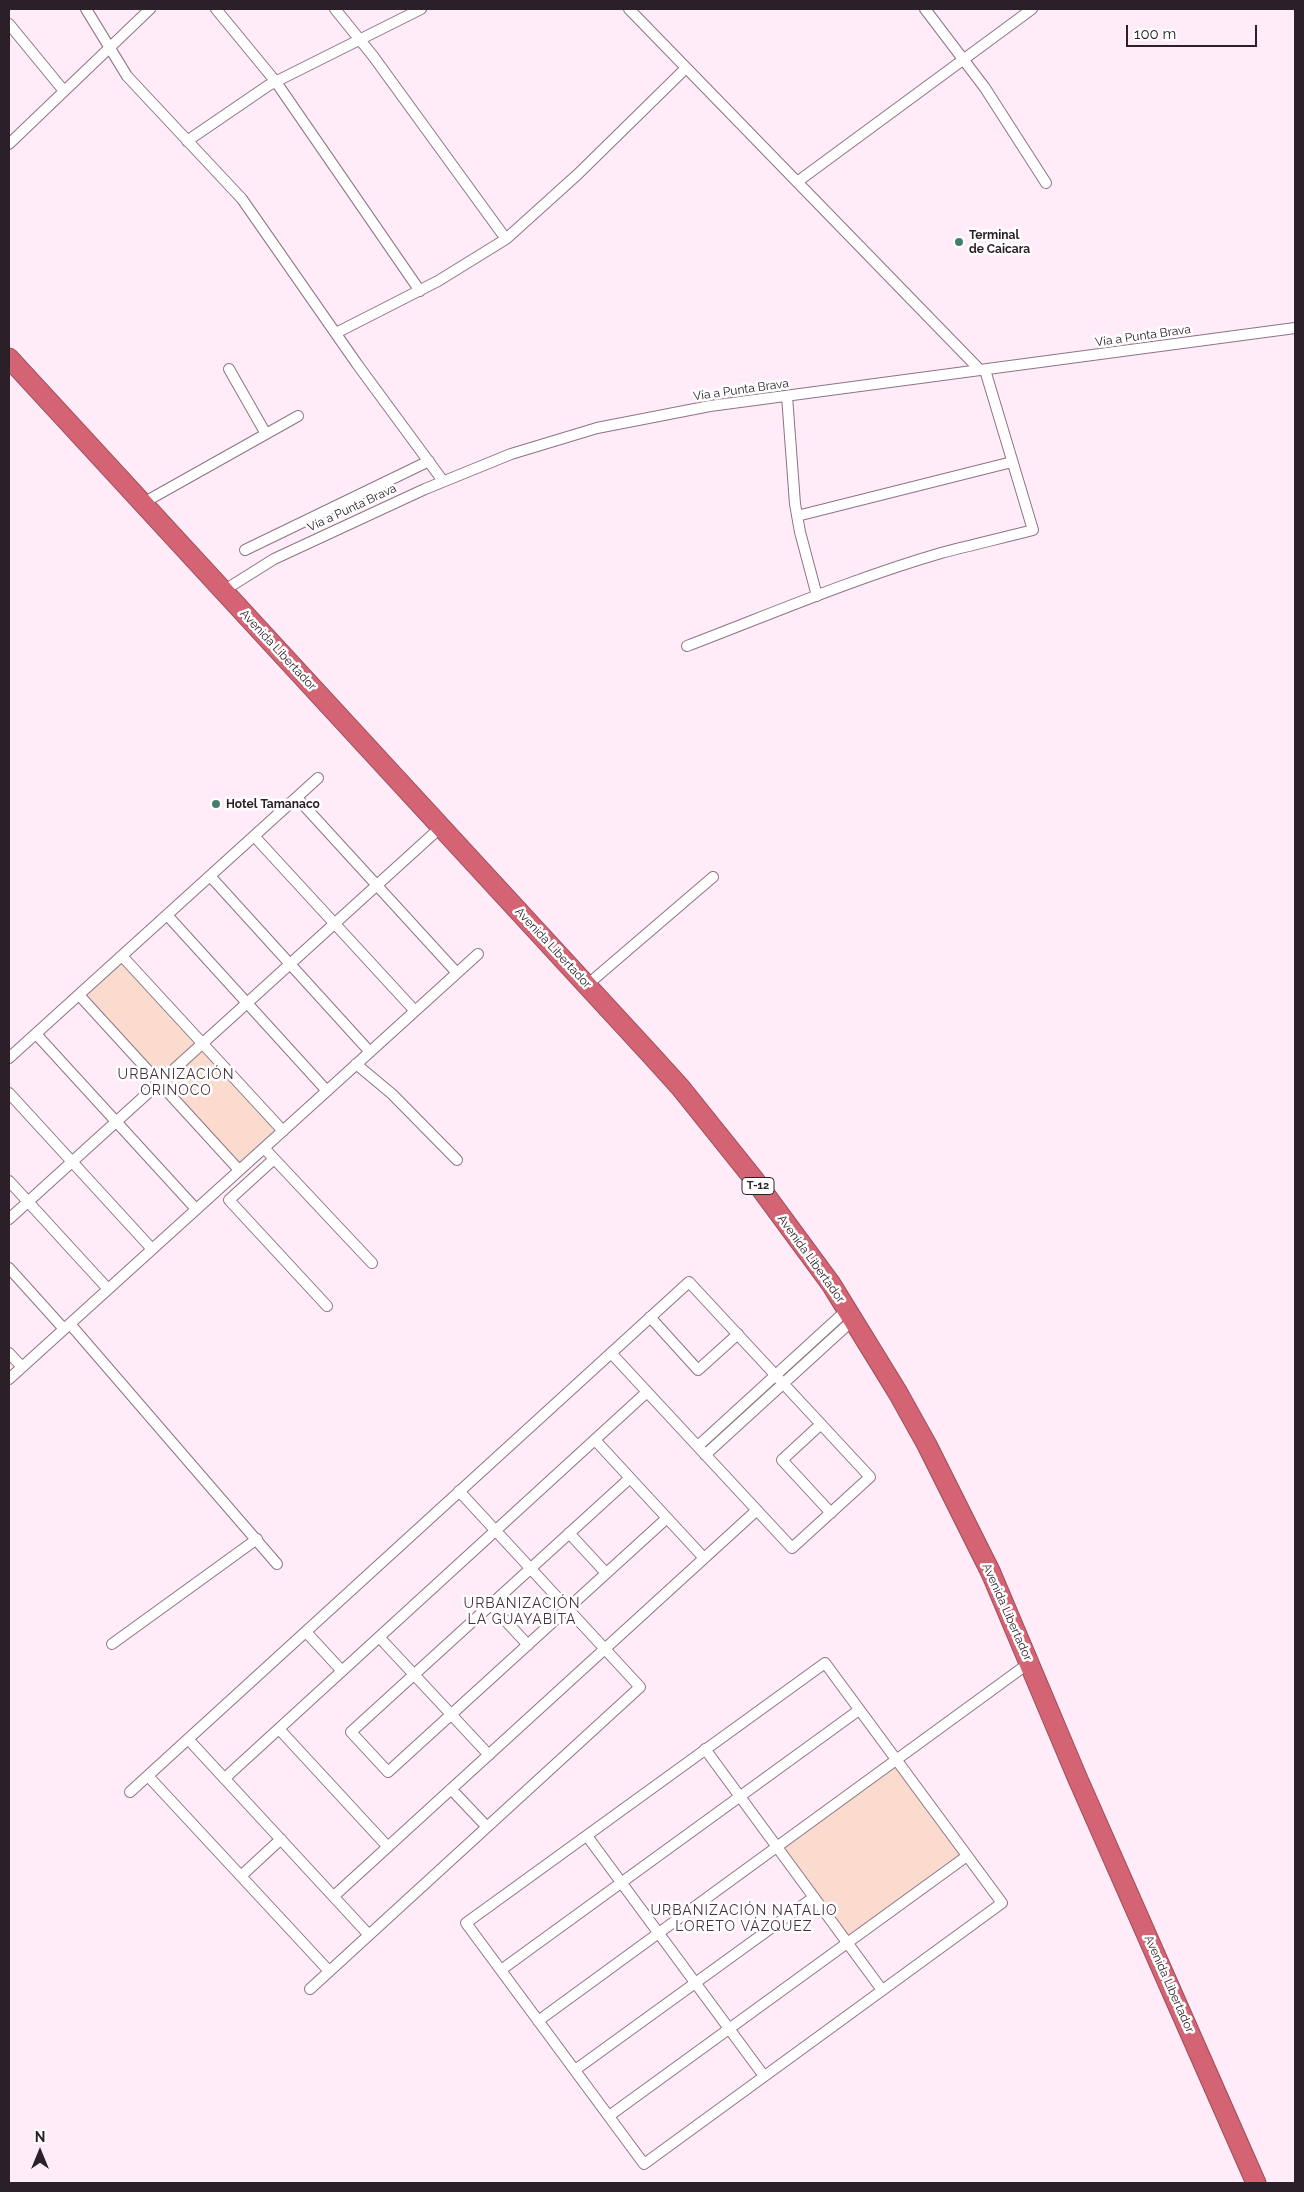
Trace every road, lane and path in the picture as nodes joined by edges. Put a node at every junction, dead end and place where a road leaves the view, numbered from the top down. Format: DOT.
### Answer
graph roads {
  1 [pos="86,9"];
  2 [pos="150,9"];
  3 [pos="216,9"];
  4 [pos="335,9"];
  5 [pos="421,9"];
  6 [pos="629,9"];
  7 [pos="925,9"];
  8 [pos="1032,9"];
  9 [pos="9,24"];
  10 [pos="360,41"];
  11 [pos="110,47"];
  12 [pos="964,59"];
  13 [pos="686,68"];
  14 [pos="276,82"];
  15 [pos="64,91"];
  16 [pos="187,142"];
  17 [pos="9,144"];
  18 [pos="797,182"];
  19 [pos="1046,183"];
  20 [pos="506,239"];
  21 [pos="420,291"];
  22 [pos="1295,328"];
  23 [pos="336,333"];
  24 [pos="9,358"];
  25 [pos="229,370"];
  26 [pos="982,370"];
  27 [pos="788,396"];
  28 [pos="298,416"];
  29 [pos="266,434"];
  30 [pos="429,461"];
  31 [pos="1012,462"];
  32 [pos="443,481"];
  33 [pos="143,504"];
  34 [pos="797,516"];
  35 [pos="245,550"];
  36 [pos="224,591"];
  37 [pos="818,596"];
  38 [pos="688,646"];
  39 [pos="318,778"];
  40 [pos="297,798"];
  41 [pos="441,827"];
  42 [pos="254,836"];
  43 [pos="210,876"];
  44 [pos="713,877"];
  45 [pos="377,885"];
  46 [pos="167,915"];
  47 [pos="334,924"];
  48 [pos="478,954"];
  49 [pos="122,956"];
  50 [pos="290,964"];
  51 [pos="457,973"];
  52 [pos="587,986"];
  53 [pos="78,995"];
  54 [pos="247,1003"];
  55 [pos="415,1012"];
  56 [pos="36,1034"];
  57 [pos="202,1043"];
  58 [pos="370,1052"];
  59 [pos="9,1058"];
  60 [pos="356,1064"];
  61 [pos="159,1083"];
  62 [pos="327,1090"];
  63 [pos="9,1093"];
  64 [pos="116,1122"];
  65 [pos="283,1131"];
  66 [pos="264,1148"];
  67 [pos="274,1159"];
  68 [pos="456,1160"];
  69 [pos="72,1162"];
  70 [pos="239,1170"];
  71 [pos="9,1181"];
  72 [pos="28,1202"];
  73 [pos="196,1209"];
  74 [pos="9,1218"];
  75 [pos="152,1249"];
  76 [pos="372,1263"];
  77 [pos="9,1268"];
  78 [pos="108,1289"];
  79 [pos="327,1306"];
  80 [pos="851,1314"];
  81 [pos="650,1317"];
  82 [pos="67,1326"];
  83 [pos="738,1334"];
  84 [pos="611,1353"];
  85 [pos="9,1354"];
  86 [pos="22,1367"];
  87 [pos="775,1375"];
  88 [pos="9,1379"];
  89 [pos="783,1384"];
  90 [pos="647,1392"];
  91 [pos="821,1424"];
  92 [pos="595,1440"];
  93 [pos="698,1446"];
  94 [pos="705,1454"];
  95 [pos="630,1478"];
  96 [pos="459,1491"];
  97 [pos="757,1510"];
  98 [pos="831,1513"];
  99 [pos="667,1518"];
  100 [pos="496,1531"];
  101 [pos="569,1533"];
  102 [pos="256,1539"];
  103 [pos="704,1558"];
  104 [pos="277,1564"];
  105 [pos="530,1569"];
  106 [pos="606,1573"];
  107 [pos="491,1605"];
  108 [pos="568,1609"];
  109 [pos="306,1632"];
  110 [pos="379,1637"];
  111 [pos="112,1644"];
  112 [pos="528,1645"];
  113 [pos="605,1649"];
  114 [pos="1029,1663"];
  115 [pos="342,1671"];
  116 [pos="414,1675"];
  117 [pos="859,1710"];
  118 [pos="451,1715"];
  119 [pos="279,1729"];
  120 [pos="188,1739"];
  121 [pos="705,1749"];
  122 [pos="489,1755"];
  123 [pos="897,1760"];
  124 [pos="148,1776"];
  125 [pos="225,1778"];
  126 [pos="451,1789"];
  127 [pos="130,1792"];
  128 [pos="740,1796"];
  129 [pos="487,1827"];
  130 [pos="586,1836"];
  131 [pos="281,1839"];
  132 [pos="388,1847"];
  133 [pos="777,1847"];
  134 [pos="967,1856"];
  135 [pos="241,1876"];
  136 [pos="621,1883"];
  137 [pos="334,1896"];
  138 [pos="814,1897"];
  139 [pos="659,1933"];
  140 [pos="369,1935"];
  141 [pos="848,1943"];
  142 [pos="501,1970"];
  143 [pos="329,1971"];
  144 [pos="695,1983"];
  145 [pos="310,1989"];
  146 [pos="882,1990"];
  147 [pos="538,2021"];
  148 [pos="729,2029"];
  149 [pos="575,2070"];
  150 [pos="764,2076"];
  151 [pos="609,2116"];
  152 [pos="1256,2183"];
  1 -- 11 [label="street"];
  2 -- 11 [label="street"];
  3 -- 14 [label="street"];
  4 -- 10 [label="street"];
  5 -- 10 [label="street"];
  6 -- 13 [label="street"];
  7 -- 12 [label="street"];
  8 -- 12 [label="street"];
  9 -- 15 [label="street"];
  10 -- 14 [label="street"];
  10 -- 20 [label="street"];
  11 -- 15 [label="street"];
  11 -- 16 [label="street"];
  12 -- 18 [label="street"];
  12 -- 19 [label="street"];
  13 -- 18 [label="street"];
  13 -- 20 [label="street"];
  14 -- 16 [label="street"];
  14 -- 21 [label="street"];
  15 -- 17 [label="street"];
  16 -- 23 [label="street"];
  18 -- 26 [label="street"];
  20 -- 21 [label="street"];
  21 -- 23 [label="street"];
  22 -- 26 [label="street, Vía a Punta Brava"];
  23 -- 30 [label="street"];
  24 -- 33 [label="highway, Avenida Libertador / T-12"];
  25 -- 29 [label="street"];
  26 -- 27 [label="street, Vía a Punta Brava"];
  26 -- 31 [label="street"];
  27 -- 32 [label="street, Vía a Punta Brava"];
  27 -- 34 [label="street"];
  28 -- 29 [label="street"];
  29 -- 33 [label="street"];
  30 -- 32 [label="street"];
  30 -- 35 [label="street"];
  31 -- 34 [label="street"];
  31 -- 37 [label="street"];
  32 -- 36 [label="street, Vía a Punta Brava"];
  33 -- 36 [label="highway, Avenida Libertador / T-12"];
  34 -- 37 [label="street"];
  36 -- 41 [label="highway, Avenida Libertador / T-12"];
  37 -- 38 [label="street"];
  39 -- 40 [label="street"];
  40 -- 42 [label="street"];
  40 -- 45 [label="street"];
  41 -- 45 [label="street"];
  41 -- 52 [label="highway, Avenida Libertador / T-12"];
  42 -- 43 [label="street"];
  42 -- 47 [label="street"];
  43 -- 46 [label="street"];
  43 -- 50 [label="street"];
  44 -- 52 [label="street"];
  45 -- 47 [label="street"];
  45 -- 51 [label="street"];
  46 -- 49 [label="street"];
  46 -- 54 [label="street"];
  47 -- 50 [label="street"];
  47 -- 55 [label="street"];
  48 -- 51 [label="street"];
  49 -- 53 [label="street"];
  49 -- 57 [label="street"];
  50 -- 54 [label="street"];
  50 -- 58 [label="street"];
  51 -- 55 [label="street"];
  52 -- 80 [label="highway, Avenida Libertador / T-12"];
  53 -- 56 [label="street"];
  53 -- 61 [label="street"];
  54 -- 57 [label="street"];
  54 -- 62 [label="street"];
  55 -- 58 [label="street"];
  56 -- 59 [label="street"];
  56 -- 64 [label="street"];
  57 -- 61 [label="street"];
  57 -- 65 [label="street"];
  58 -- 60 [label="street"];
  60 -- 62 [label="street"];
  60 -- 68 [label="street"];
  61 -- 64 [label="street"];
  61 -- 70 [label="street"];
  62 -- 65 [label="street"];
  63 -- 69 [label="street"];
  64 -- 69 [label="street"];
  64 -- 73 [label="street"];
  65 -- 66 [label="street"];
  66 -- 67 [label="street"];
  66 -- 70 [label="street"];
  67 -- 76 [label="street"];
  67 -- 79 [label="street"];
  69 -- 72 [label="street"];
  69 -- 75 [label="street"];
  70 -- 73 [label="street"];
  71 -- 72 [label="street"];
  72 -- 74 [label="street"];
  72 -- 78 [label="street"];
  73 -- 75 [label="street"];
  75 -- 78 [label="street"];
  77 -- 82 [label="street"];
  78 -- 82 [label="street"];
  80 -- 87 [label="street"];
  80 -- 89 [label="street"];
  80 -- 114 [label="highway, Avenida Libertador / T-12"];
  81 -- 83 [label="street"];
  81 -- 83 [label="street"];
  81 -- 84 [label="street"];
  82 -- 86 [label="street"];
  82 -- 102 [label="street"];
  83 -- 87 [label="street"];
  84 -- 90 [label="street"];
  84 -- 96 [label="street"];
  85 -- 86 [label="street"];
  86 -- 88 [label="street"];
  87 -- 89 [label="street"];
  87 -- 93 [label="street"];
  89 -- 91 [label="street"];
  89 -- 94 [label="street"];
  90 -- 92 [label="street"];
  90 -- 93 [label="street"];
  91 -- 98 [label="street"];
  91 -- 98 [label="street"];
  92 -- 95 [label="street"];
  92 -- 100 [label="street"];
  93 -- 94 [label="street"];
  94 -- 97 [label="street"];
  95 -- 99 [label="street"];
  95 -- 101 [label="street"];
  96 -- 100 [label="street"];
  96 -- 109 [label="street"];
  97 -- 98 [label="street"];
  97 -- 103 [label="street"];
  99 -- 103 [label="street"];
  99 -- 106 [label="street"];
  100 -- 105 [label="street"];
  100 -- 110 [label="street"];
  101 -- 105 [label="street"];
  101 -- 106 [label="street"];
  102 -- 104 [label="street"];
  102 -- 111 [label="street"];
  103 -- 113 [label="street"];
  105 -- 107 [label="street"];
  105 -- 108 [label="street"];
  106 -- 108 [label="street"];
  107 -- 112 [label="street"];
  107 -- 116 [label="street"];
  108 -- 112 [label="street"];
  108 -- 113 [label="street"];
  109 -- 115 [label="street"];
  109 -- 120 [label="street"];
  110 -- 115 [label="street"];
  110 -- 116 [label="street"];
  112 -- 118 [label="street"];
  113 -- 122 [label="street"];
  113 -- 129 [label="street"];
  114 -- 123 [label="street"];
  114 -- 152 [label="highway, Avenida Libertador / T-12"];
  115 -- 119 [label="street"];
  116 -- 118 [label="street"];
  116 -- 118 [label="street"];
  117 -- 121 [label="street"];
  117 -- 123 [label="street"];
  117 -- 128 [label="street"];
  118 -- 122 [label="street"];
  119 -- 125 [label="street"];
  119 -- 132 [label="street"];
  120 -- 124 [label="street"];
  120 -- 125 [label="street"];
  121 -- 128 [label="street"];
  121 -- 130 [label="street"];
  122 -- 126 [label="street"];
  123 -- 133 [label="street"];
  123 -- 134 [label="street"];
  124 -- 127 [label="street"];
  124 -- 135 [label="street"];
  125 -- 131 [label="street"];
  126 -- 129 [label="street"];
  126 -- 132 [label="street"];
  128 -- 133 [label="street"];
  128 -- 136 [label="street"];
  129 -- 140 [label="street"];
  130 -- 136 [label="street"];
  130 -- 142 [label="street"];
  131 -- 135 [label="street"];
  131 -- 137 [label="street"];
  132 -- 137 [label="street"];
  133 -- 138 [label="street"];
  133 -- 139 [label="street"];
  134 -- 141 [label="street"];
  134 -- 146 [label="street"];
  135 -- 143 [label="street"];
  136 -- 139 [label="street"];
  136 -- 142 [label="street"];
  137 -- 140 [label="street"];
  138 -- 141 [label="street"];
  138 -- 144 [label="street"];
  139 -- 144 [label="street"];
  139 -- 147 [label="street"];
  140 -- 143 [label="street"];
  141 -- 146 [label="street"];
  141 -- 148 [label="street"];
  142 -- 147 [label="street"];
  143 -- 145 [label="street"];
  144 -- 148 [label="street"];
  144 -- 149 [label="street"];
  146 -- 150 [label="street"];
  147 -- 149 [label="street"];
  148 -- 150 [label="street"];
  148 -- 151 [label="street"];
  149 -- 151 [label="street"];
  150 -- 151 [label="street"];
}
